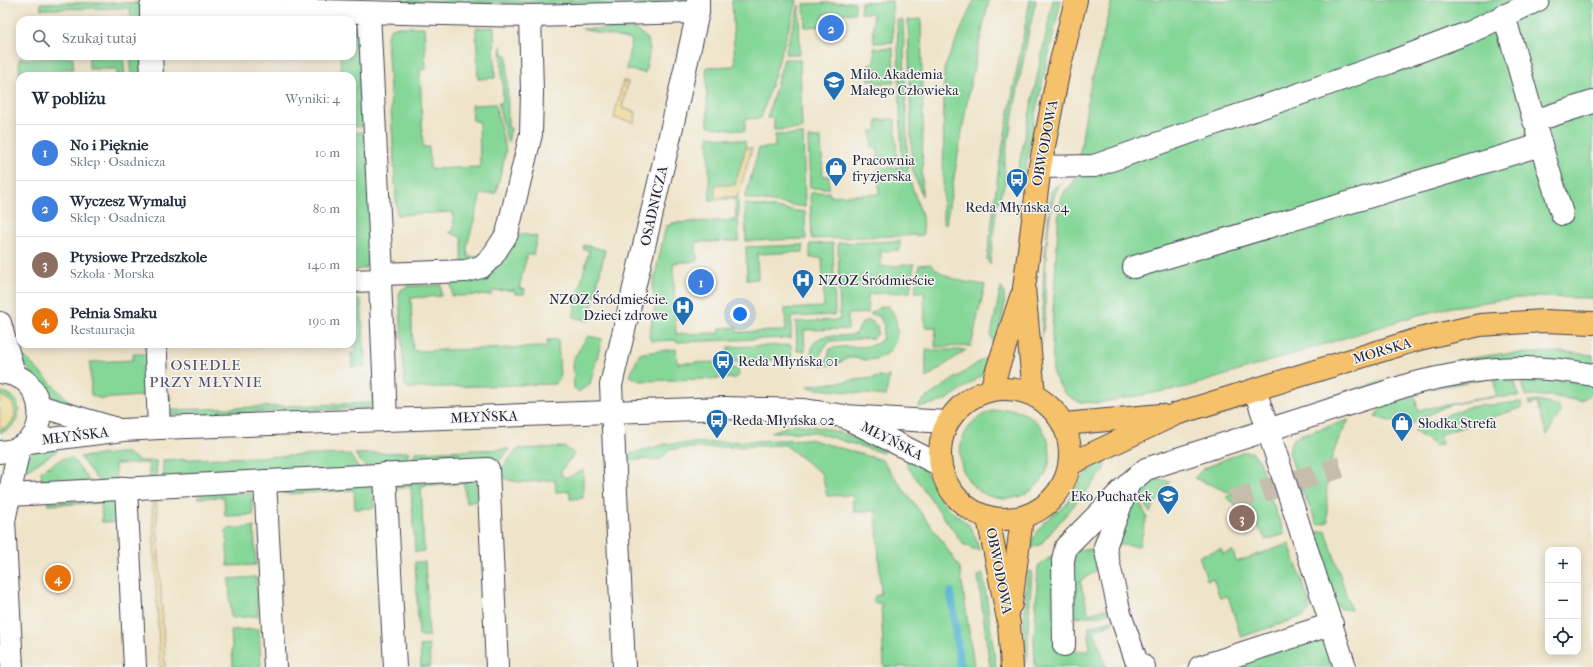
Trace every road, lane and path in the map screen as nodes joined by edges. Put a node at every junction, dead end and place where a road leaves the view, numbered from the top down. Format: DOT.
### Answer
graph roads {
  1 [pos="1076,0"];
  2 [pos="1538,0"];
  3 [pos="219,4"];
  4 [pos="698,6"];
  5 [pos="369,13"];
  6 [pos="1504,15"];
  7 [pos="151,16"];
  8 [pos="530,16"];
  9 [pos="151,60"];
  10 [pos="152,72"];
  11 [pos="1593,102"];
  12 [pos="1534,121"];
  13 [pos="1541,145"];
  14 [pos="1040,167"];
  15 [pos="1562,214"];
  16 [pos="1134,267"];
  17 [pos="381,277"];
  18 [pos="356,280"];
  19 [pos="1024,288"];
  20 [pos="0,323"];
  21 [pos="1593,323"];
  22 [pos="156,354"];
  23 [pos="7,373"];
  24 [pos="1593,375"];
  25 [pos="991,389"];
  26 [pos="1255,390"];
  27 [pos="1034,394"];
  28 [pos="40,406"];
  29 [pos="613,413"];
  30 [pos="1176,414"];
  31 [pos="844,416"];
  32 [pos="386,420"];
  33 [pos="947,422"];
  34 [pos="1064,424"];
  35 [pos="159,428"];
  36 [pos="123,430"];
  37 [pos="1268,430"];
  38 [pos="16,447"];
  39 [pos="1070,464"];
  40 [pos="940,465"];
  41 [pos="385,474"];
  42 [pos="264,481"];
  43 [pos="1130,483"];
  44 [pos="126,488"];
  45 [pos="5,509"];
  46 [pos="988,518"];
  47 [pos="1022,518"];
  48 [pos="1009,624"];
  49 [pos="1332,624"];
  50 [pos="1064,645"];
  51 [pos="12,667"];
  52 [pos="135,667"];
  53 [pos="275,667"];
  54 [pos="395,667"];
  55 [pos="497,667"];
  56 [pos="624,667"];
  57 [pos="1012,667"];
  58 [pos="1144,667"];
  59 [pos="1200,667"];
  60 [pos="1345,667"];
  1 -- 14 [label="main road, OBWODOWA"];
  2 -- 6 [label="street"];
  3 -- 5 [label="street"];
  3 -- 7 [label="street"];
  4 -- 8 [label="street"];
  4 -- 29 [label="street, OSADNICZA"];
  5 -- 8 [label="street"];
  5 -- 17 [label="street"];
  6 -- 12 [label="street"];
  6 -- 14 [label="street"];
  8 -- 17 [label="street"];
  9 -- 10 [label="street"];
  11 -- 12 [label="street"];
  12 -- 13 [label="street"];
  13 -- 15 [label="street"];
  13 -- 16 [label="street"];
  14 -- 19 [label="main road, OBWODOWA"];
  17 -- 18 [label="street"];
  17 -- 32 [label="street"];
  19 -- 25 [label="main road, OBWODOWA"];
  19 -- 27 [label="main road, OBWODOWA"];
  20 -- 23 [label="street"];
  21 -- 26 [label="main road, MORSKA"];
  22 -- 35 [label="street"];
  23 -- 28 [label="street"];
  24 -- 37 [label="street"];
  25 -- 27 [label="main road"];
  25 -- 33 [label="main road"];
  26 -- 30 [label="main road, MORSKA"];
  26 -- 37 [label="street"];
  27 -- 34 [label="main road"];
  28 -- 36 [label="street, MŁYŃSKA"];
  28 -- 38 [label="street"];
  29 -- 31 [label="street, MŁYŃSKA"];
  29 -- 32 [label="street, MŁYŃSKA"];
  29 -- 56 [label="street, OSADNICZA"];
  30 -- 34 [label="main road, MORSKA"];
  30 -- 39 [label="main road, MORSKA"];
  31 -- 33 [label="street, MŁYŃSKA"];
  31 -- 40 [label="street, MŁYŃSKA"];
  32 -- 35 [label="street, MŁYŃSKA"];
  33 -- 40 [label="main road"];
  34 -- 39 [label="main road"];
  35 -- 36 [label="street, MŁYŃSKA"];
  36 -- 38 [label="street, MŁYŃSKA"];
  37 -- 43 [label="street"];
  37 -- 49 [label="street"];
  38 -- 45 [label="street"];
  39 -- 47 [label="main road"];
  40 -- 46 [label="main road"];
  41 -- 42 [label="street"];
  41 -- 54 [label="street"];
  41 -- 55 [label="street"];
  42 -- 44 [label="street"];
  42 -- 53 [label="street"];
  43 -- 50 [label="street"];
  43 -- 58 [label="street"];
  44 -- 45 [label="street"];
  44 -- 52 [label="street"];
  45 -- 51 [label="street"];
  46 -- 47 [label="main road"];
  46 -- 48 [label="main road, OBWODOWA"];
  47 -- 48 [label="main road, OBWODOWA"];
  48 -- 57 [label="main road, OBWODOWA"];
  49 -- 59 [label="street"];
  49 -- 60 [label="street"];
}
